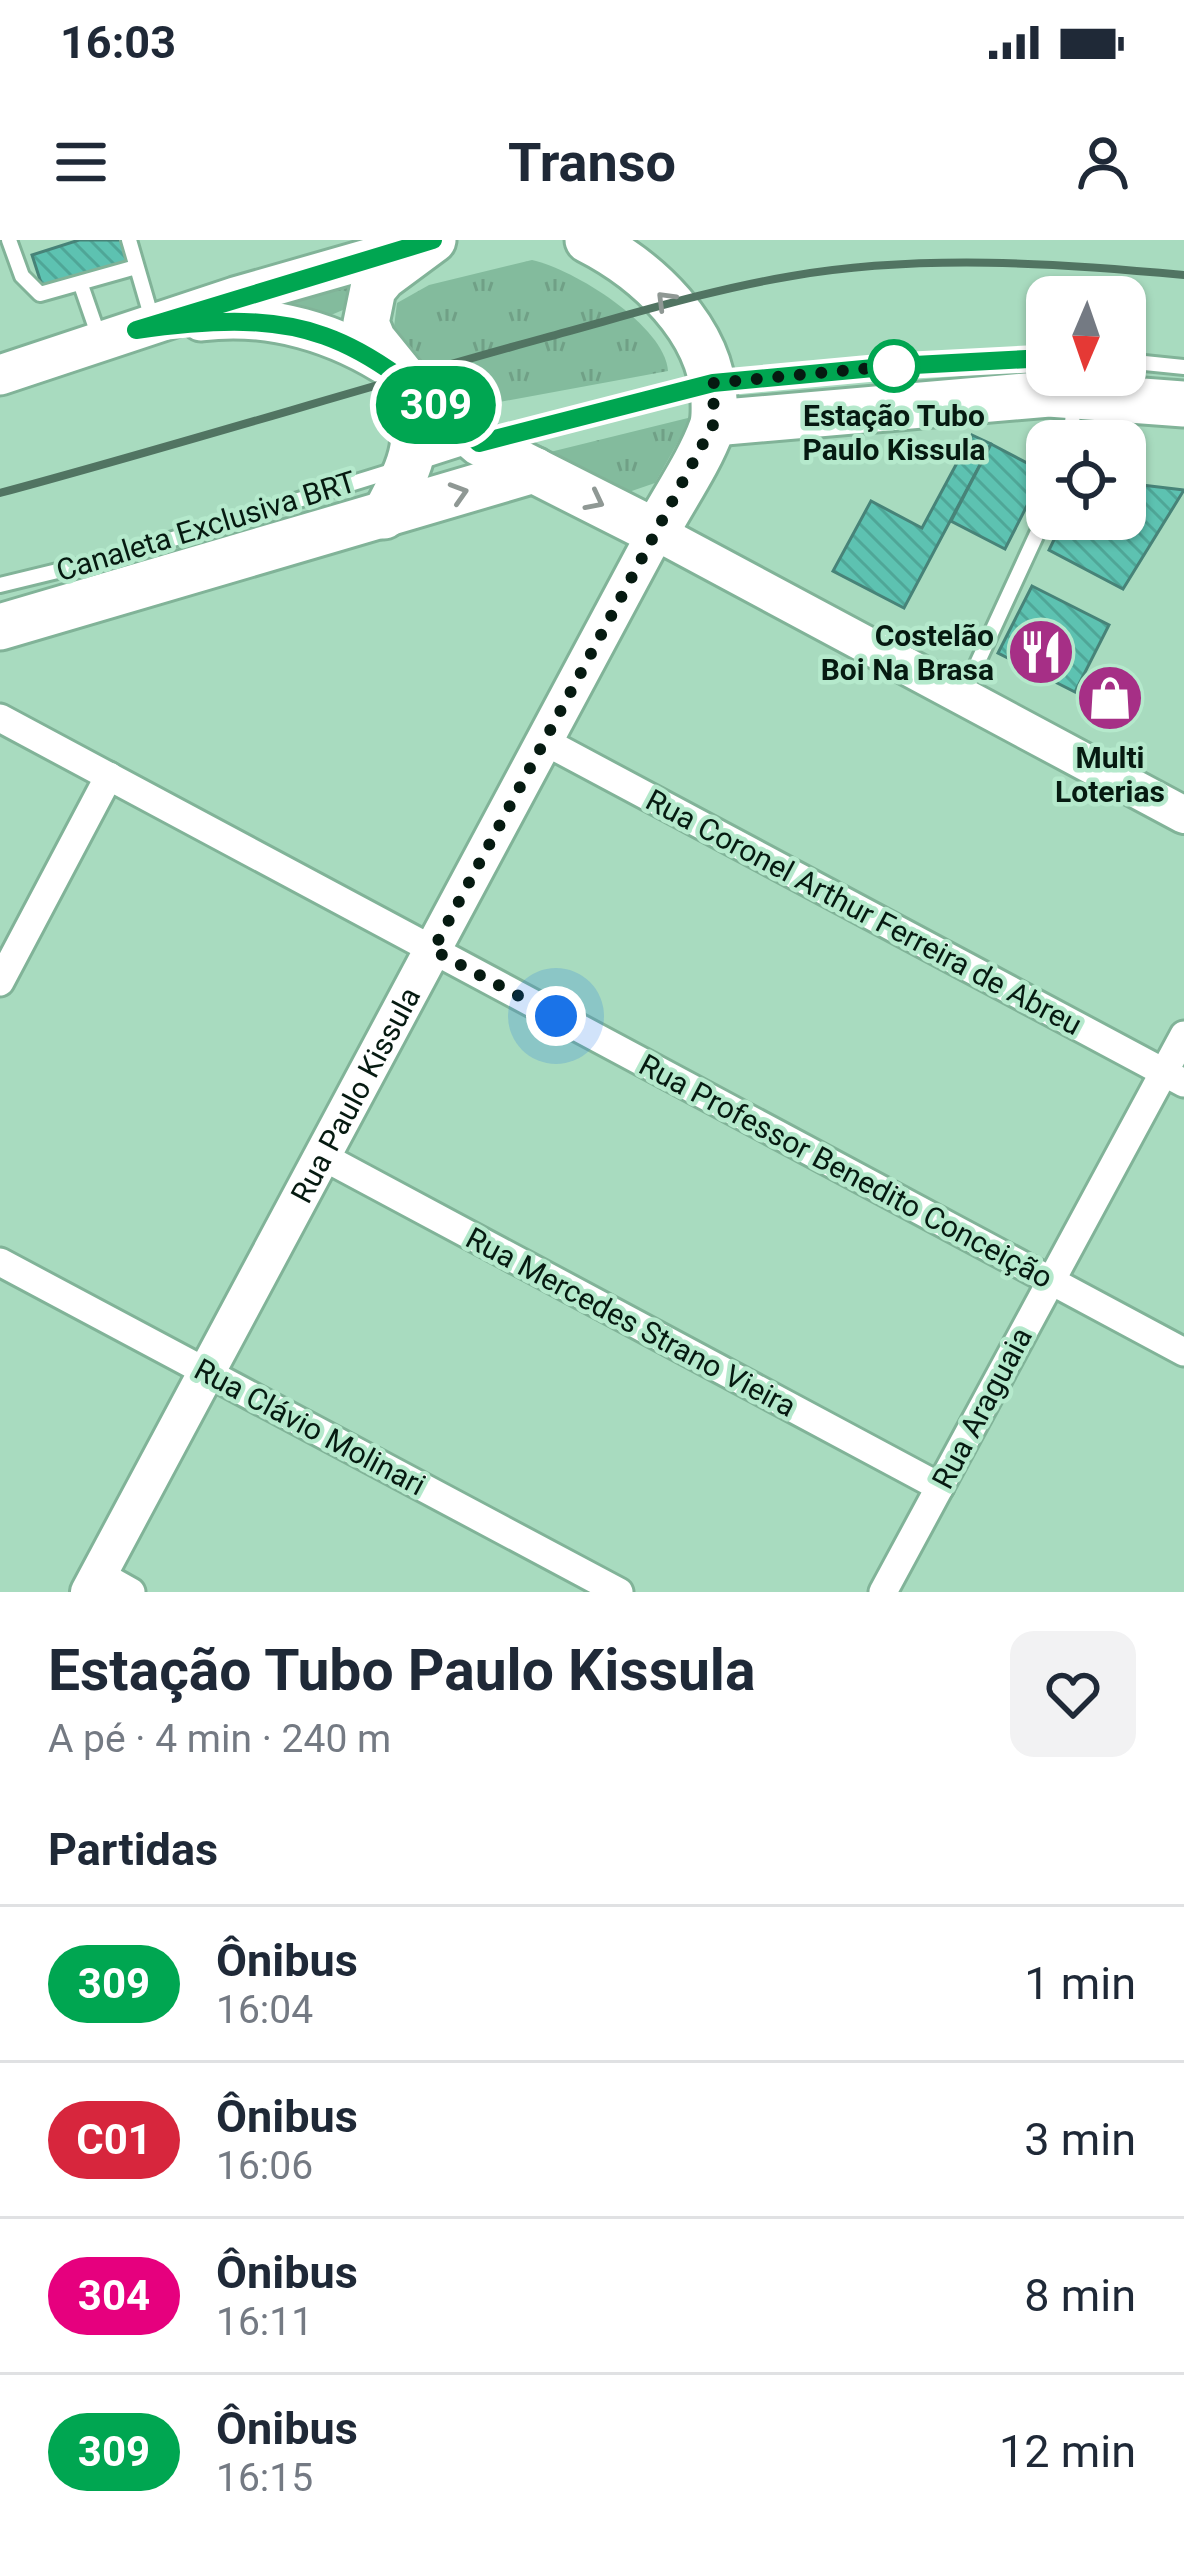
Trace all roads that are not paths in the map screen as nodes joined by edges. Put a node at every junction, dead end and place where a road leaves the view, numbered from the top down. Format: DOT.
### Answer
graph roads {
  1 [pos="129,240"];
  2 [pos="432,240"];
  3 [pos="588,240"];
  4 [pos="6,241"];
  5 [pos="136,267"];
  6 [pos="81,285"];
  7 [pos="130,332"];
  8 [pos="1026,359"];
  9 [pos="1146,363"];
  10 [pos="1184,368"];
  11 [pos="0,376"];
  12 [pos="403,377"];
  13 [pos="1026,395"];
  14 [pos="1097,396"];
  15 [pos="714,403"];
  16 [pos="1184,404"];
  17 [pos="479,443"];
  18 [pos="410,465"];
  19 [pos="534,470"];
  20 [pos="384,516"];
  21 [pos="656,532"];
  22 [pos="1034,540"];
  23 [pos="0,585"];
  24 [pos="0,627"];
  25 [pos="962,697"];
  26 [pos="0,718"];
  27 [pos="544,741"];
  28 [pos="109,776"];
  29 [pos="1184,815"];
  30 [pos="433,950"];
  31 [pos="0,982"];
  32 [pos="1184,1035"];
  33 [pos="1174,1078"];
  34 [pos="322,1156"];
  35 [pos="0,1262"];
  36 [pos="1051,1281"];
  37 [pos="1184,1352"];
  38 [pos="207,1372"];
  39 [pos="940,1487"];
  40 [pos="94,1583"];
  41 [pos="131,1592"];
  42 [pos="619,1592"];
  43 [pos="883,1592"];
  1 -- 5 [label="lane"];
  2 -- 7 [label="main road"];
  2 -- 12 [label="main road"];
  15 -- 3 [label="main road, one-way"];
  4 -- 6 [label="lane"];
  5 -- 6 [label="lane"];
  5 -- 7 [label="lane"];
  6 -- 7 [label="lane"];
  7 -- 11 [label="main road"];
  7 -- 12 [label="main road"];
  8 -- 15 [label="lane, Canaleta Exclusiva BRT"];
  9 -- 10 [label="lane"];
  12 -- 17 [label="main road"];
  12 -- 18 [label="main road"];
  13 -- 15 [label="main road"];
  14 -- 16 [label="main road"];
  15 -- 17 [label="lane, Canaleta Exclusiva BRT"];
  15 -- 21 [label="main road, Rua Paulo Kissula"];
  17 -- 18 [label="lane, Canaleta Exclusiva BRT"];
  17 -- 19 [label="main road"];
  18 -- 20 [label="main road"];
  18 -- 23 [label="lane, Canaleta Exclusiva BRT"];
  20 -- 19 [label="main road, one-way"];
  19 -- 21 [label="main road, one-way"];
  20 -- 24 [label="main road"];
  21 -- 25 [label="street"];
  21 -- 27 [label="street, Rua Paulo Kissula"];
  22 -- 25 [label="lane"];
  25 -- 29 [label="street"];
  26 -- 28 [label="street, Rua Professor Benedito Conceição"];
  27 -- 30 [label="street, Rua Paulo Kissula"];
  27 -- 33 [label="street, Rua Coronel Arthur Ferreira de Abreu"];
  28 -- 30 [label="street, Rua Professor Benedito Conceição"];
  28 -- 31 [label="street"];
  30 -- 34 [label="street, Rua Paulo Kissula"];
  30 -- 36 [label="street, Rua Professor Benedito Conceição"];
  32 -- 33 [label="street, Rua Araguaia"];
  33 -- 36 [label="street, Rua Araguaia"];
  34 -- 38 [label="street, Rua Paulo Kissula"];
  34 -- 39 [label="street, Rua Mercedes Strano Vieira"];
  35 -- 38 [label="street, Rua Clávio Molinari"];
  36 -- 37 [label="street, Rua Professor Benedito Conceição"];
  36 -- 39 [label="street, Rua Araguaia"];
  38 -- 40 [label="street, Rua Paulo Kissula"];
  38 -- 42 [label="street, Rua Clávio Molinari"];
  39 -- 43 [label="street, Rua Araguaia"];
  40 -- 41 [label="street"];
}
